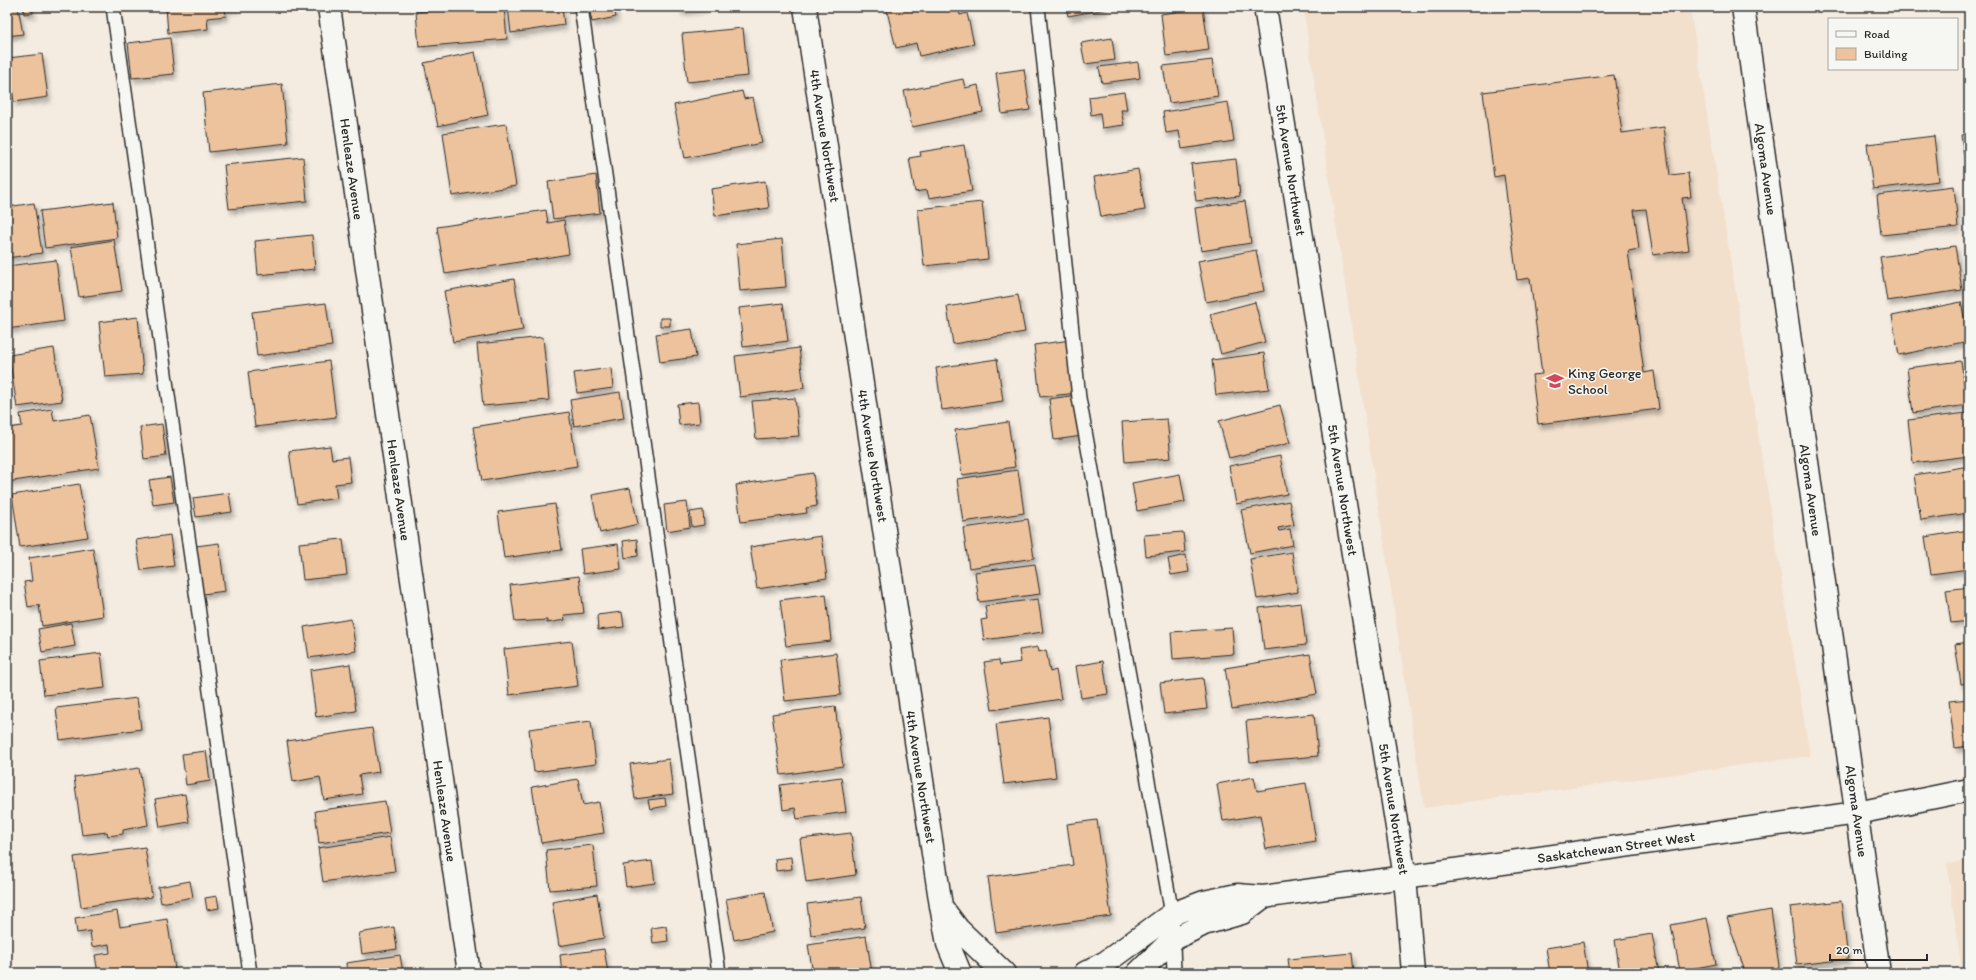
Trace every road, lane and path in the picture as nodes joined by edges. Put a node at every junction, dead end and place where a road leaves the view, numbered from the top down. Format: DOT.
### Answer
graph roads {
  1 [pos="113,7"];
  2 [pos="329,7"];
  3 [pos="581,7"];
  4 [pos="805,7"];
  5 [pos="1038,7"];
  6 [pos="1265,7"];
  7 [pos="1743,7"];
  8 [pos="1969,790"];
  9 [pos="1857,813"];
  10 [pos="1405,877"];
  11 [pos="1263,897"];
  12 [pos="940,906"];
  13 [pos="1172,914"];
  14 [pos="1172,940"];
  15 [pos="250,973"];
  16 [pos="469,973"];
  17 [pos="719,973"];
  18 [pos="960,973"];
  19 [pos="1004,973"];
  20 [pos="1085,973"];
  21 [pos="1138,973"];
  22 [pos="1174,973"];
  23 [pos="1413,973"];
  24 [pos="1879,973"];
  1 -- 15 [label="lane"];
  2 -- 16 [label="street, Henleaze Avenue"];
  3 -- 17 [label="lane"];
  4 -- 12 [label="street, 4th Avenue Northwest"];
  5 -- 13 [label="lane"];
  6 -- 10 [label="street, 5th Avenue Northwest"];
  7 -- 9 [label="street, Algoma Avenue"];
  8 -- 9 [label="street, Saskatchewan Street West"];
  9 -- 10 [label="street, Saskatchewan Street West"];
  9 -- 24 [label="street, Algoma Avenue"];
  10 -- 11 [label="street, Saskatchewan Street West"];
  10 -- 23 [label="street, 5th Avenue Northwest"];
  11 -- 13 [label="street, Saskatchewan Street West"];
  11 -- 14 [label="street, Saskatchewan Street West"];
  12 -- 18 [label="street, 4th Avenue Northwest"];
  12 -- 19 [label="street, 4th Avenue Northwest"];
  13 -- 14 [label="lane"];
  13 -- 20 [label="street, Saskatchewan Street West"];
  14 -- 21 [label="street, Saskatchewan Street West"];
  14 -- 22 [label="lane"];
}
